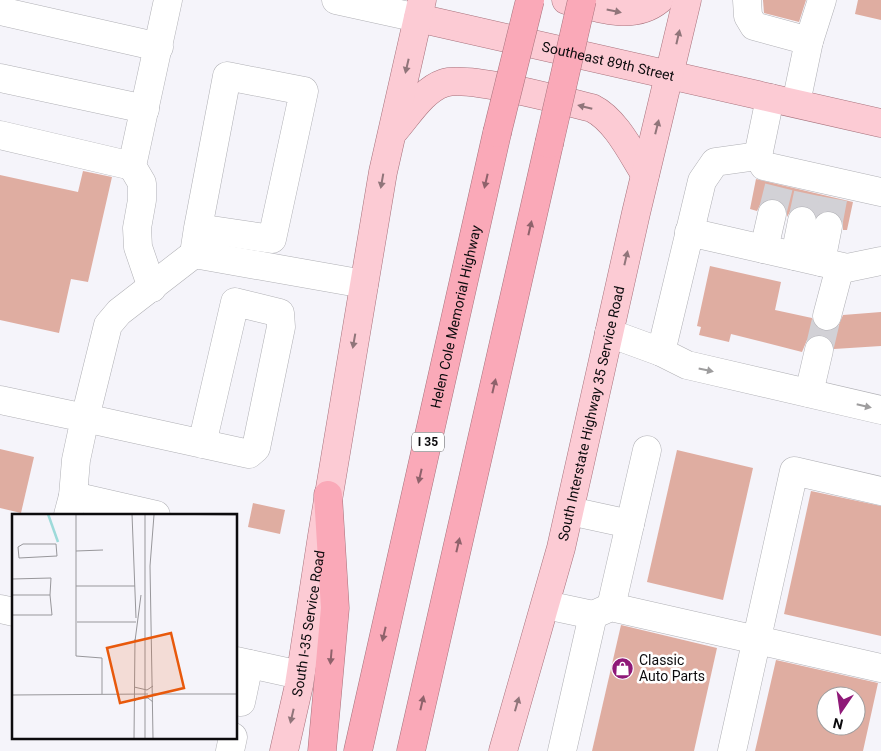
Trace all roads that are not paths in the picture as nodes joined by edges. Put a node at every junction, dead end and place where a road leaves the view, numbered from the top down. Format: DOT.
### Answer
graph roads {
  1 [pos="168,0"];
  2 [pos="336,0"];
  3 [pos="530,0"];
  4 [pos="566,0"];
  5 [pos="582,0"];
  6 [pos="659,0"];
  7 [pos="687,0"];
  8 [pos="748,0"];
  9 [pos="822,0"];
  10 [pos="420,9"];
  11 [pos="0,10"];
  12 [pos="809,41"];
  13 [pos="159,47"];
  14 [pos="670,75"];
  15 [pos="0,78"];
  16 [pos="770,98"];
  17 [pos="796,103"];
  18 [pos="145,109"];
  19 [pos="881,123"];
  20 [pos="392,134"];
  21 [pos="0,135"];
  22 [pos="758,156"];
  23 [pos="132,166"];
  24 [pos="645,174"];
  25 [pos="881,192"];
  26 [pos="772,214"];
  27 [pos="815,223"];
  28 [pos="198,228"];
  29 [pos="690,232"];
  30 [pos="764,249"];
  31 [pos="194,254"];
  32 [pos="881,261"];
  33 [pos="819,262"];
  34 [pos="364,284"];
  35 [pos="152,288"];
  36 [pos="827,316"];
  37 [pos="609,333"];
  38 [pos="819,350"];
  39 [pos="661,352"];
  40 [pos="809,393"];
  41 [pos="0,400"];
  42 [pos="881,410"];
  43 [pos="85,418"];
  44 [pos="202,444"];
  45 [pos="647,450"];
  46 [pos="881,490"];
  47 [pos="328,495"];
  48 [pos="71,505"];
  49 [pos="570,511"];
  50 [pos="148,514"];
  51 [pos="630,524"];
  52 [pos="546,605"];
  53 [pos="602,611"];
  54 [pos="756,641"];
  55 [pos="243,662"];
  56 [pos="881,668"];
  57 [pos="300,675"];
  58 [pos="238,709"];
  59 [pos="233,738"];
  60 [pos="230,751"];
  61 [pos="284,751"];
  62 [pos="322,751"];
  63 [pos="358,751"];
  64 [pos="411,751"];
  65 [pos="503,751"];
  66 [pos="562,751"];
  67 [pos="732,751"];
  1 -- 13 [label="street"];
  2 -- 10 [label="street, Southeast 89th Street"];
  3 -- 63 [label="highway, Helen Cole Memorial Highway / I 35, one-way, bridge"];
  4 -- 6 [label="main road, one-way"];
  64 -- 5 [label="highway, one-way, bridge"];
  14 -- 7 [label="main road, South Interstate Highway 35 Service Road, one-way"];
  8 -- 12 [label="street"];
  9 -- 12 [label="street"];
  10 -- 14 [label="main road, Southeast 89th Street"];
  10 -- 20 [label="main road, one-way"];
  11 -- 13 [label="street"];
  12 -- 17 [label="street"];
  13 -- 18 [label="street"];
  14 -- 16 [label="main road, Southeast 89th Street"];
  24 -- 14 [label="main road, South Interstate Highway 35 Service Road, one-way"];
  15 -- 18 [label="street"];
  16 -- 17 [label="main road, Southeast 89th Street"];
  16 -- 22 [label="street"];
  17 -- 19 [label="main road, Southeast 89th Street"];
  18 -- 23 [label="street"];
  24 -- 20 [label="main road, one-way"];
  20 -- 34 [label="main road, one-way"];
  21 -- 23 [label="street"];
  22 -- 25 [label="street"];
  22 -- 29 [label="street"];
  23 -- 35 [label="street"];
  37 -- 24 [label="main road, South Interstate Highway 35 Service Road, one-way"];
  26 -- 30 [label="street"];
  27 -- 33 [label="street"];
  28 -- 28 [label="street"];
  28 -- 31 [label="street"];
  29 -- 30 [label="street"];
  29 -- 39 [label="street"];
  30 -- 33 [label="street"];
  31 -- 34 [label="street"];
  31 -- 35 [label="street"];
  32 -- 33 [label="street"];
  33 -- 36 [label="street"];
  34 -- 47 [label="main road, one-way"];
  35 -- 43 [label="street"];
  37 -- 39 [label="street"];
  37 -- 49 [label="main road, South Interstate Highway 35 Service Road"];
  38 -- 40 [label="street"];
  39 -- 40 [label="street, one-way"];
  40 -- 42 [label="street, one-way"];
  41 -- 43 [label="street"];
  43 -- 44 [label="street"];
  43 -- 48 [label="street"];
  44 -- 44 [label="street"];
  45 -- 51 [label="street"];
  46 -- 54 [label="street"];
  47 -- 57 [label="main road, South I-35 Service Road"];
  47 -- 62 [label="highway, one-way"];
  48 -- 50 [label="street"];
  49 -- 51 [label="street"];
  49 -- 52 [label="main road, South Interstate Highway 35 Service Road"];
  51 -- 53 [label="street"];
  52 -- 53 [label="street"];
  65 -- 52 [label="main road, South Interstate Highway 35 Service Road, one-way"];
  53 -- 54 [label="street"];
  53 -- 66 [label="street"];
  54 -- 56 [label="street"];
  54 -- 67 [label="street"];
  55 -- 57 [label="street"];
  55 -- 58 [label="street"];
  57 -- 61 [label="main road, South I-35 Service Road, one-way"];
  59 -- 60 [label="street"];
}
